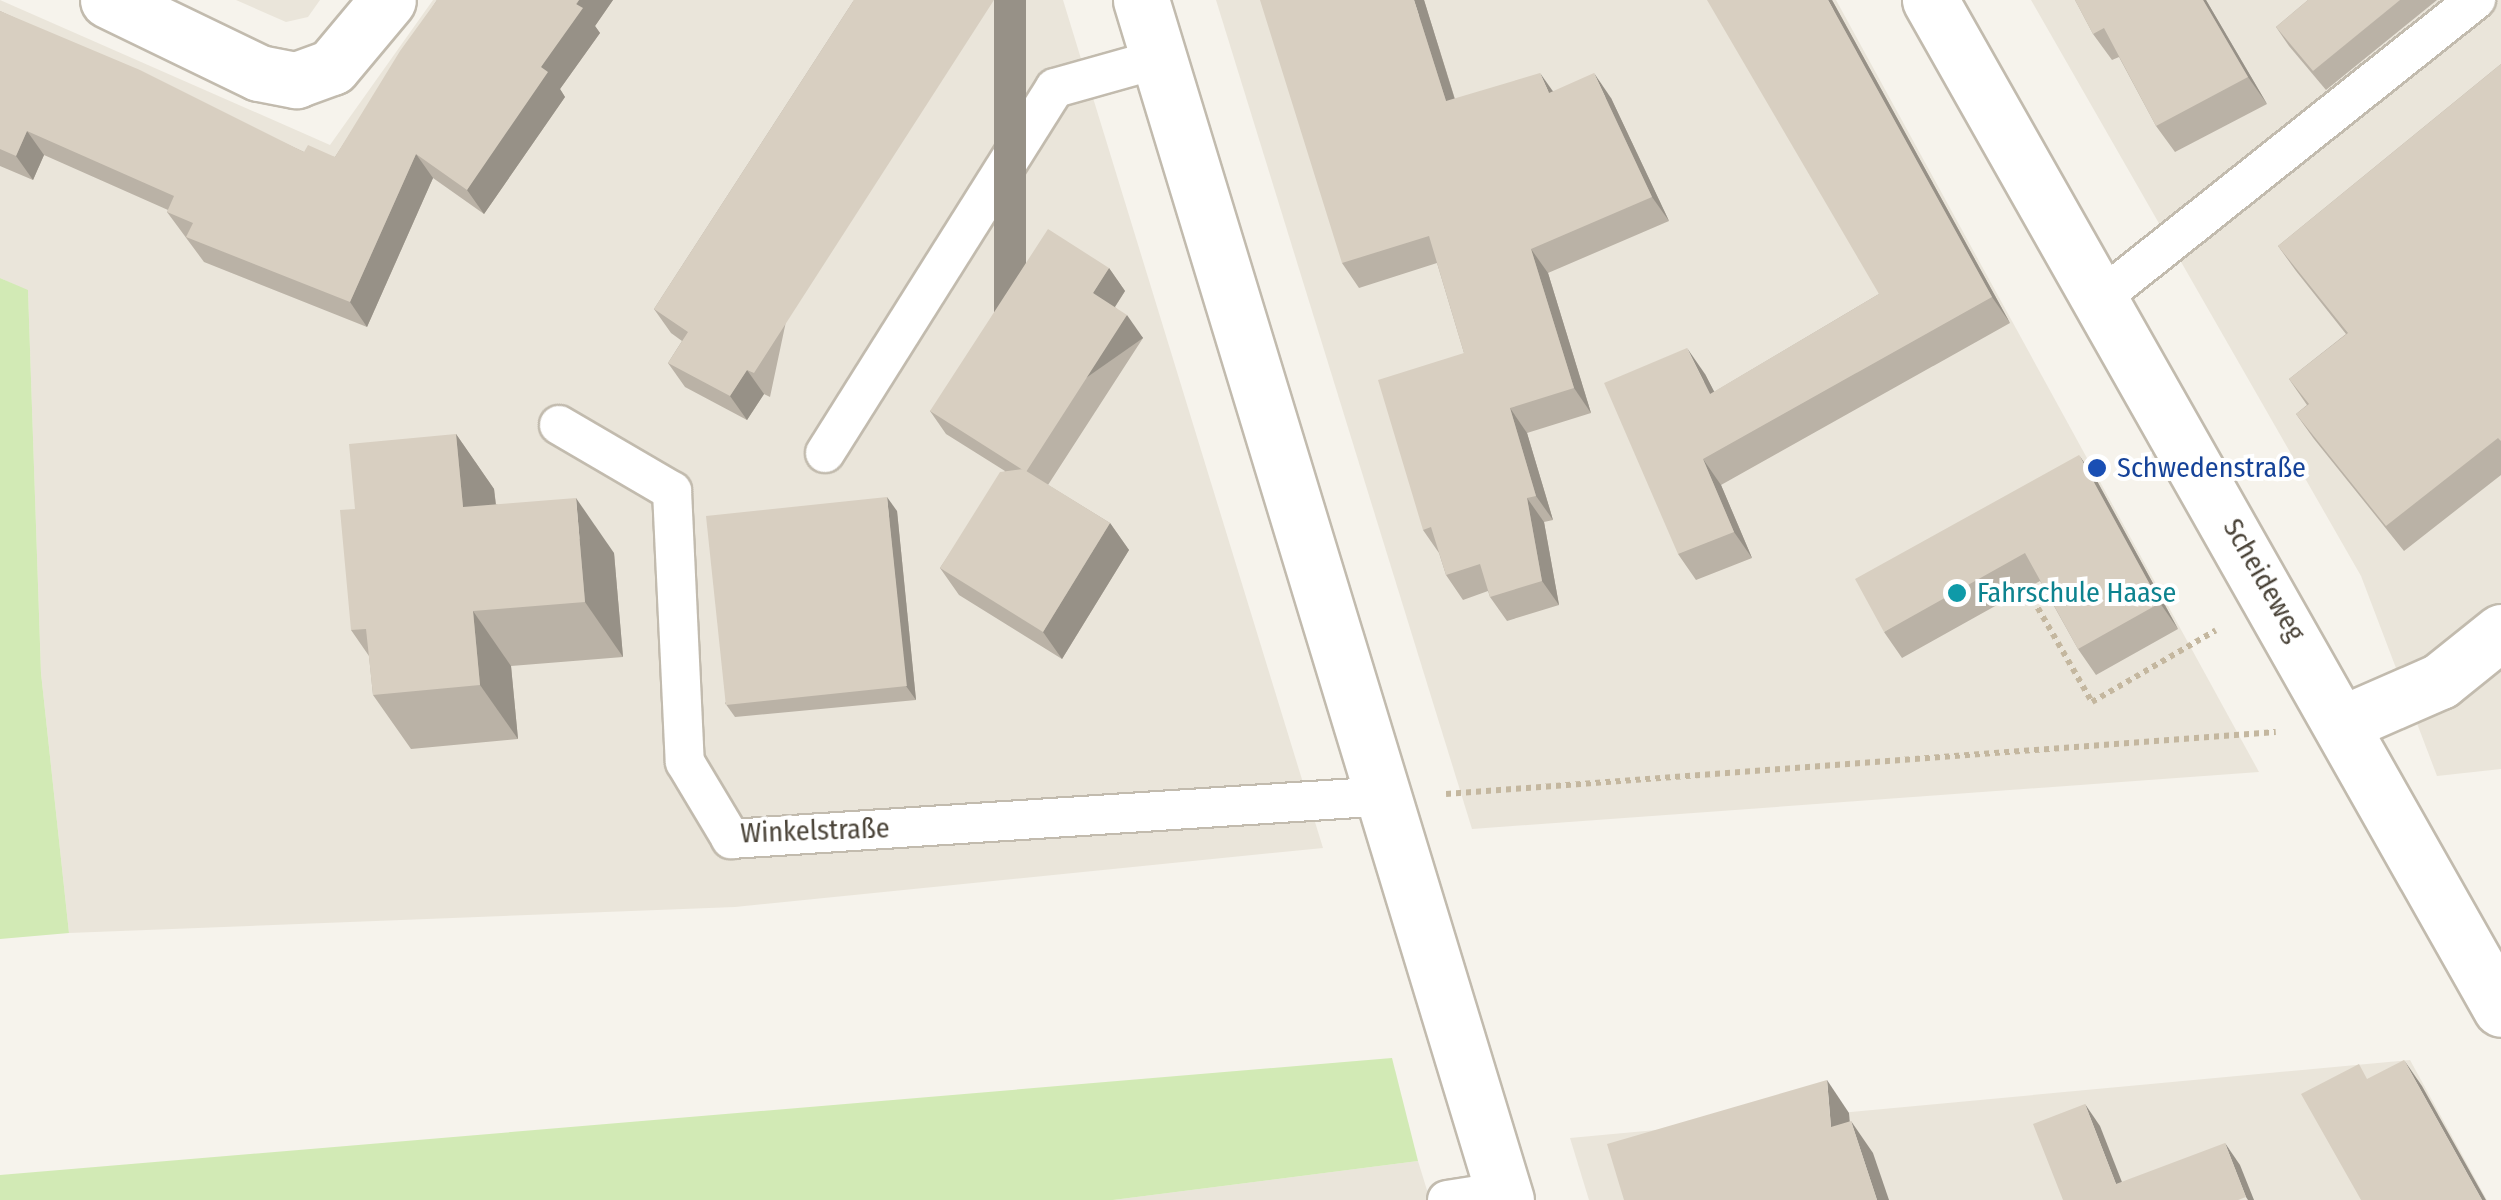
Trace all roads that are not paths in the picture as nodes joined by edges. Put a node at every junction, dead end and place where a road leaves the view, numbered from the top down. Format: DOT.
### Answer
graph roads {
  1 [pos="108,0"];
  2 [pos="388,0"];
  3 [pos="1141,0"];
  4 [pos="1930,0"];
  5 [pos="2476,0"];
  6 [pos="1158,58"];
  7 [pos="2102,297"];
  8 [pos="559,424"];
  9 [pos="825,453"];
  10 [pos="2501,632"];
  11 [pos="2346,722"];
  12 [pos="1393,816"];
  13 [pos="2501,1009"];
  14 [pos="1500,1179"];
  15 [pos="1446,1200"];
  1 -- 2 [label="street"];
  3 -- 6 [label="street"];
  4 -- 7 [label="street, Scheideweg"];
  5 -- 7 [label="lane"];
  6 -- 9 [label="lane"];
  6 -- 12 [label="street"];
  7 -- 11 [label="street, Scheideweg"];
  8 -- 12 [label="lane, Winkelstraße"];
  10 -- 11 [label="street"];
  11 -- 13 [label="street, Scheideweg"];
  12 -- 14 [label="street"];
  14 -- 15 [label="lane"];
}
